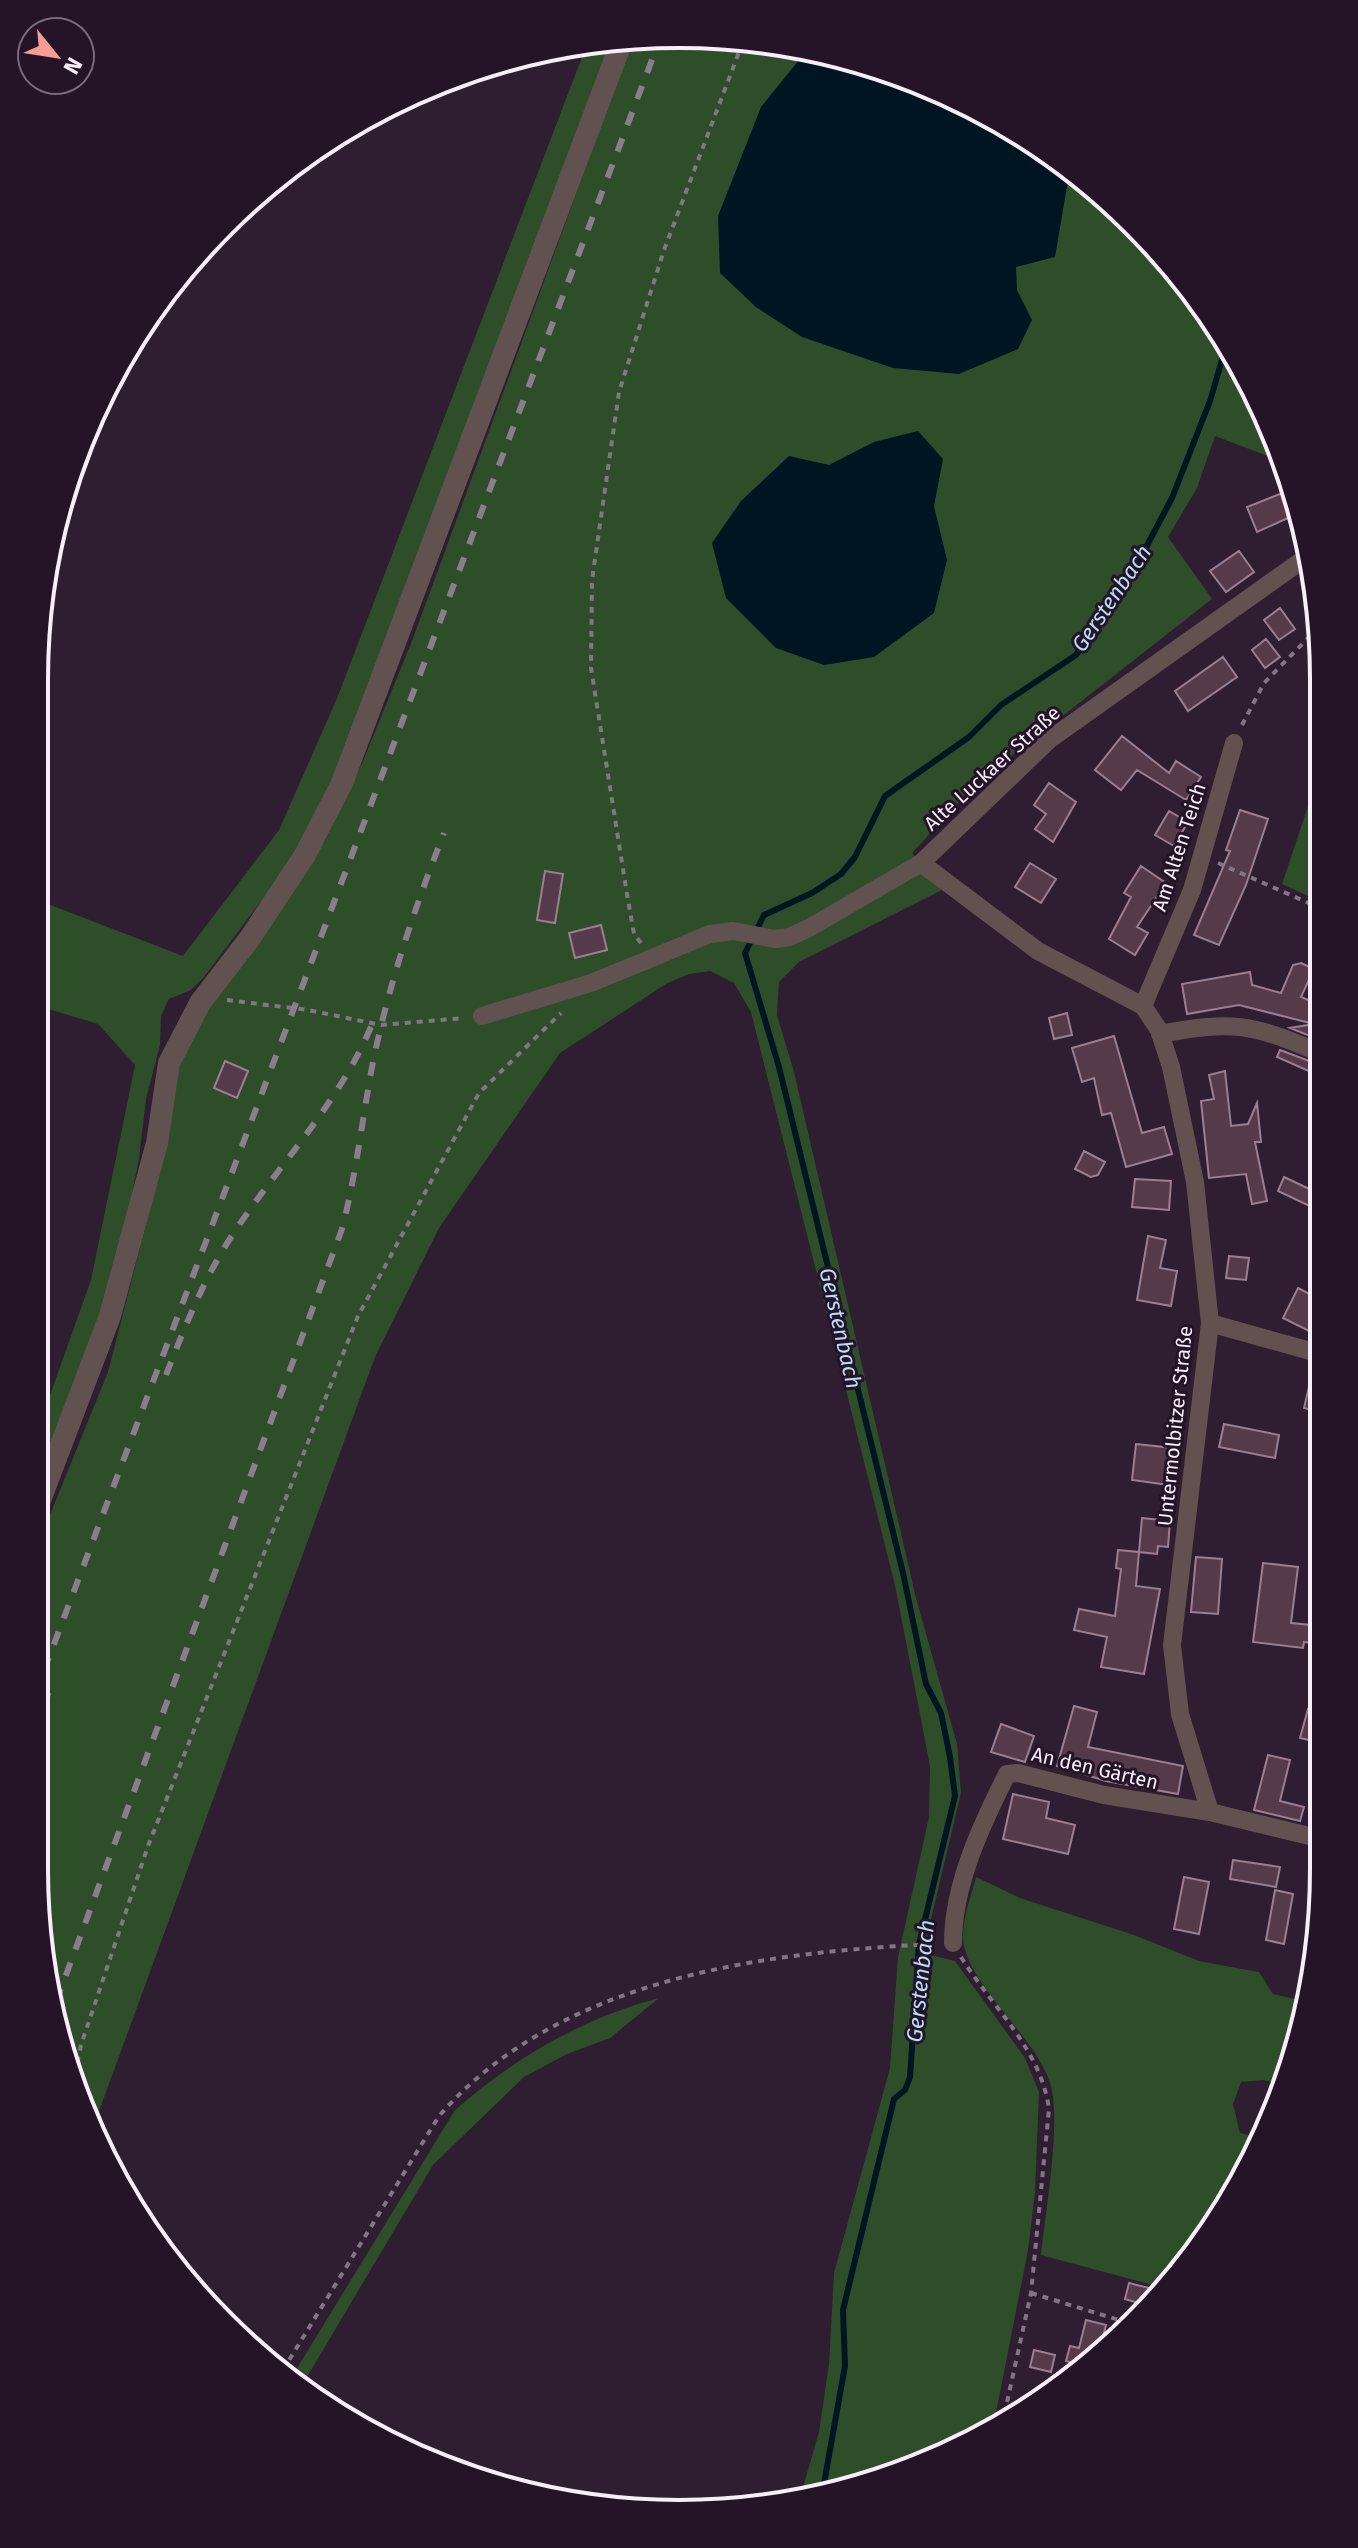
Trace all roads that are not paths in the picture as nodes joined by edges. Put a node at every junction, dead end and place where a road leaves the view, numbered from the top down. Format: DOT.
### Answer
graph roads {
  1 [pos="618,51"];
  2 [pos="1299,562"];
  3 [pos="1234,743"];
  4 [pos="921,863"];
  5 [pos="1143,1006"];
  6 [pos="482,1016"];
  7 [pos="1160,1034"];
  8 [pos="1310,1049"];
  9 [pos="1210,1323"];
  10 [pos="1310,1351"];
  11 [pos="48,1479"];
  12 [pos="1210,1812"];
  13 [pos="1310,1836"];
  14 [pos="953,1943"];
  1 -- 11 [label="street"];
  2 -- 4 [label="street, Alte Luckaer Straße"];
  3 -- 5 [label="street, Am Alten Teich"];
  4 -- 5 [label="street"];
  4 -- 6 [label="street, Alte Luckaer Straße"];
  5 -- 7 [label="street, Untermolbitzer Straße"];
  7 -- 8 [label="street"];
  7 -- 9 [label="street, Untermolbitzer Straße"];
  9 -- 10 [label="street"];
  9 -- 12 [label="street, Untermolbitzer Straße"];
  12 -- 13 [label="street"];
  12 -- 14 [label="street, An den Gärten"];
}
